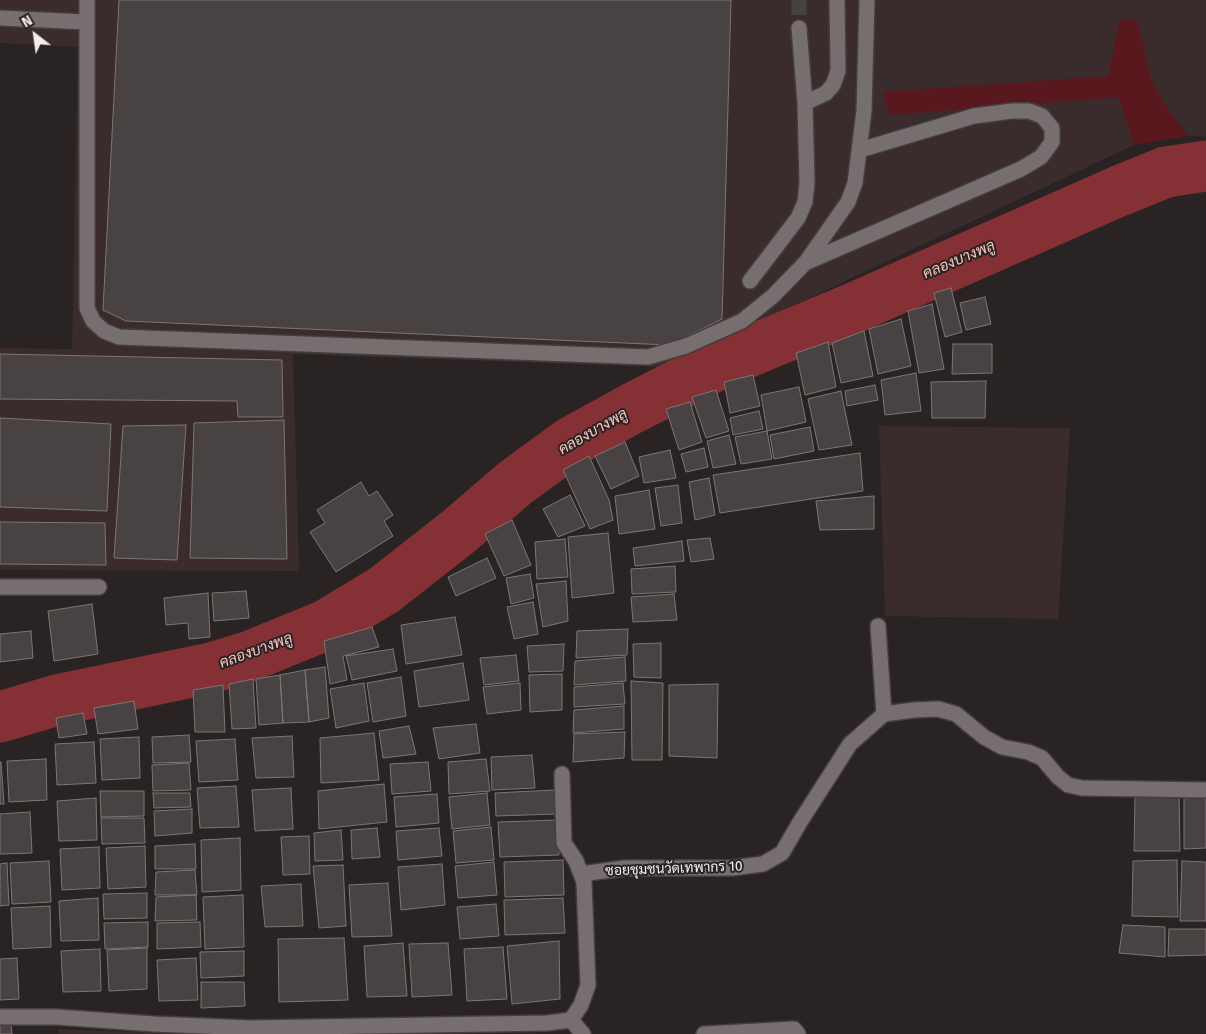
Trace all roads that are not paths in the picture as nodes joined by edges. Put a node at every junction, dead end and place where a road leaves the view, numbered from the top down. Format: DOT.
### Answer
graph roads {
  1 [pos="87,0"];
  2 [pos="837,0"];
  3 [pos="866,0"];
  4 [pos="0,18"];
  5 [pos="86,22"];
  6 [pos="799,28"];
  7 [pos="804,103"];
  8 [pos="860,150"];
  9 [pos="806,262"];
  10 [pos="750,281"];
  11 [pos="0,586"];
  12 [pos="99,587"];
  13 [pos="878,626"];
  14 [pos="884,714"];
  15 [pos="562,774"];
  16 [pos="1206,790"];
  17 [pos="581,874"];
  18 [pos="0,1017"];
  19 [pos="571,1020"];
  20 [pos="583,1034"];
  21 [pos="704,1034"];
  22 [pos="798,1034"];
  1 -- 5 [label="street"];
  2 -- 7 [label="street"];
  3 -- 8 [label="street"];
  4 -- 5 [label="street"];
  5 -- 9 [label="street"];
  6 -- 7 [label="street"];
  7 -- 10 [label="street"];
  8 -- 9 [label="street"];
  8 -- 9 [label="street"];
  11 -- 12 [label="street"];
  13 -- 14 [label="street"];
  14 -- 16 [label="street"];
  14 -- 17 [label="street, ซอยชุมชนวัดเทพากร 10"];
  15 -- 17 [label="street"];
  17 -- 19 [label="street"];
  18 -- 19 [label="street"];
  19 -- 20 [label="street"];
  21 -- 22 [label="street"];
}
